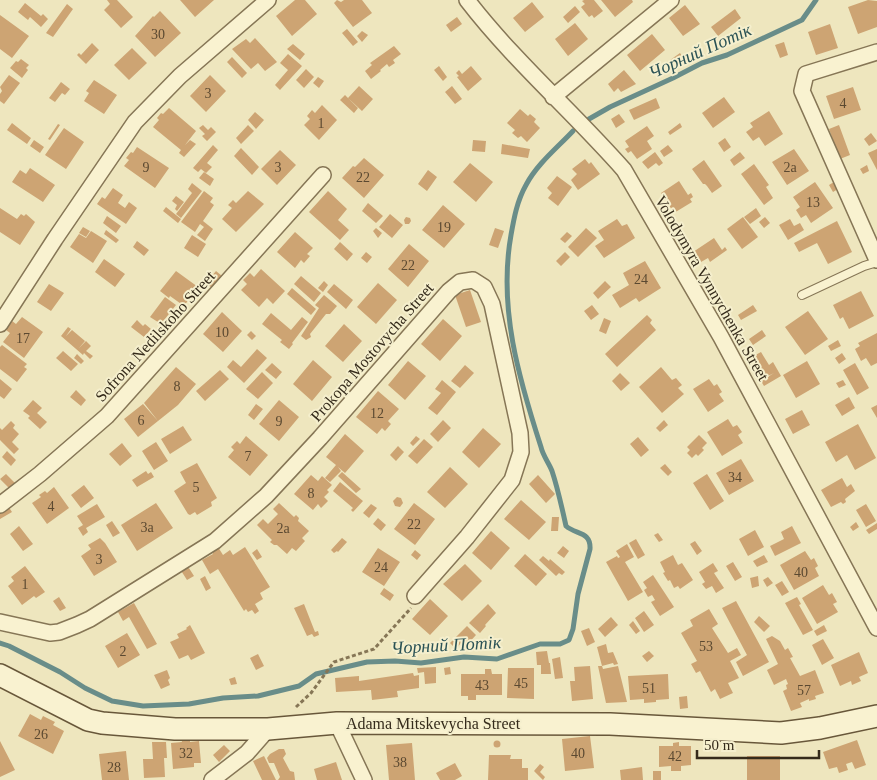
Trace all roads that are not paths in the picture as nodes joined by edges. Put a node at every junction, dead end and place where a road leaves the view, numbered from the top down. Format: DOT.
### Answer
graph roads {
  1 [pos="268,0"];
  2 [pos="467,0"];
  3 [pos="671,0"];
  4 [pos="877,52"];
  5 [pos="553,97"];
  6 [pos="323,175"];
  7 [pos="877,261"];
  8 [pos="802,295"];
  9 [pos="0,324"];
  10 [pos="0,505"];
  11 [pos="415,596"];
  12 [pos="0,622"];
  13 [pos="877,628"];
  14 [pos="0,675"];
  15 [pos="877,716"];
  16 [pos="337,723"];
  17 [pos="268,729"];
  18 [pos="212,780"];
  19 [pos="364,780"];
  1 -- 9 [label="street"];
  2 -- 5 [label="street, Volodymyra Vynnychenka Street"];
  3 -- 5 [label="street"];
  4 -- 7 [label="street"];
  5 -- 13 [label="street, Volodymyra Vynnychenka Street"];
  6 -- 10 [label="street, Sofrona Nedilskoho Street"];
  7 -- 8 [label="lane"];
  11 -- 12 [label="street, Prokopa Mostovycha Street"];
  14 -- 17 [label="street, Adama Mitskevycha Street"];
  15 -- 16 [label="street, Adama Mitskevycha Street"];
  16 -- 17 [label="street, Adama Mitskevycha Street"];
  16 -- 19 [label="street"];
  17 -- 18 [label="street"];
}
